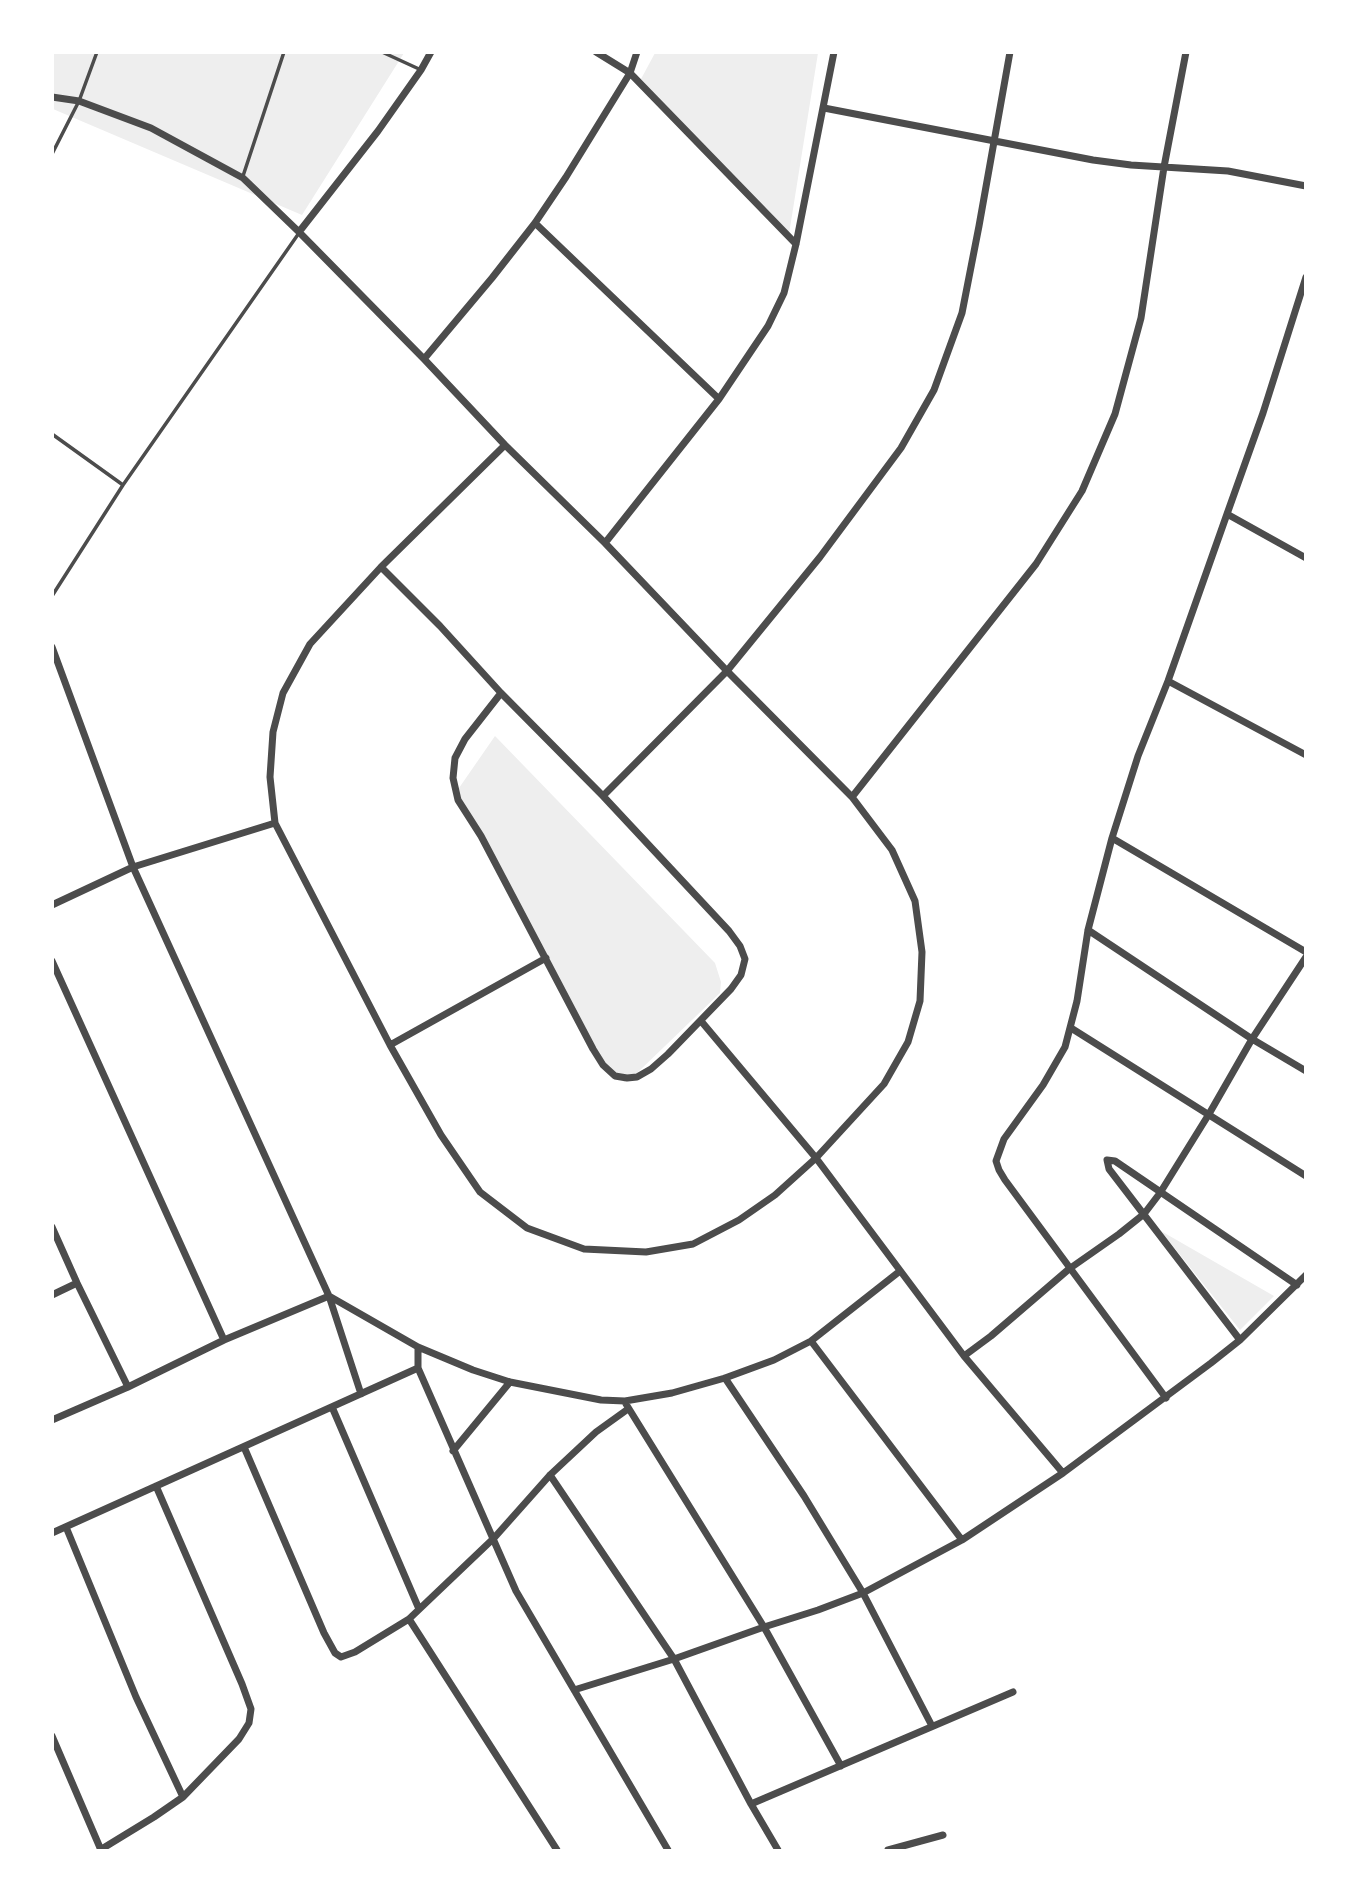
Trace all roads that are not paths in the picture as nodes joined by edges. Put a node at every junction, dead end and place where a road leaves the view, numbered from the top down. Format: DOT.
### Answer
graph roads {
  1 [pos="97,52"];
  2 [pos="284,52"];
  3 [pos="382,52"];
  4 [pos="431,52"];
  5 [pos="596,52"];
  6 [pos="637,52"];
  7 [pos="834,52"];
  8 [pos="1010,52"];
  9 [pos="1186,52"];
  10 [pos="421,70"];
  11 [pos="629,72"];
  12 [pos="52,97"];
  13 [pos="79,101"];
  14 [pos="824,108"];
  15 [pos="993,141"];
  16 [pos="52,154"];
  17 [pos="1164,167"];
  18 [pos="243,178"];
  19 [pos="1306,186"];
  20 [pos="535,223"];
  21 [pos="299,232"];
  22 [pos="796,244"];
  23 [pos="1306,277"];
  24 [pos="424,359"];
  25 [pos="719,399"];
  26 [pos="52,434"];
  27 [pos="505,445"];
  28 [pos="123,485"];
  29 [pos="1227,514"];
  30 [pos="605,543"];
  31 [pos="1306,558"];
  32 [pos="381,567"];
  33 [pos="52,596"];
  34 [pos="52,647"];
  35 [pos="727,671"];
  36 [pos="1168,681"];
  37 [pos="501,693"];
  38 [pos="1306,755"];
  39 [pos="603,796"];
  40 [pos="852,797"];
  41 [pos="275,823"];
  42 [pos="1112,838"];
  43 [pos="133,867"];
  44 [pos="52,905"];
  45 [pos="1088,930"];
  46 [pos="1306,955"];
  47 [pos="546,958"];
  48 [pos="52,961"];
  49 [pos="701,1021"];
  50 [pos="1071,1028"];
  51 [pos="1252,1040"];
  52 [pos="390,1045"];
  53 [pos="1306,1071"];
  54 [pos="1209,1114"];
  55 [pos="816,1158"];
  56 [pos="1306,1176"];
  57 [pos="1160,1193"];
  58 [pos="1144,1214"];
  59 [pos="52,1227"];
  60 [pos="1069,1269"];
  61 [pos="900,1271"];
  62 [pos="1306,1275"];
  63 [pos="77,1283"];
  64 [pos="1297,1285"];
  65 [pos="52,1295"];
  66 [pos="329,1296"];
  67 [pos="224,1340"];
  68 [pos="1240,1340"];
  69 [pos="811,1341"];
  70 [pos="418,1347"];
  71 [pos="964,1356"];
  72 [pos="418,1368"];
  73 [pos="725,1378"];
  74 [pos="510,1382"];
  75 [pos="128,1387"];
  76 [pos="361,1394"];
  77 [pos="1166,1398"];
  78 [pos="627,1405"];
  79 [pos="332,1407"];
  80 [pos="52,1420"];
  81 [pos="244,1447"];
  82 [pos="453,1451"];
  83 [pos="1063,1473"];
  84 [pos="550,1475"];
  85 [pos="156,1486"];
  86 [pos="66,1527"];
  87 [pos="52,1533"];
  88 [pos="494,1538"];
  89 [pos="962,1540"];
  90 [pos="863,1592"];
  91 [pos="419,1609"];
  92 [pos="409,1619"];
  93 [pos="764,1627"];
  94 [pos="674,1659"];
  95 [pos="575,1690"];
  96 [pos="1013,1692"];
  97 [pos="932,1726"];
  98 [pos="52,1736"];
  99 [pos="841,1766"];
  100 [pos="183,1797"];
  101 [pos="751,1804"];
  102 [pos="943,1835"];
  103 [pos="100,1850"];
  104 [pos="557,1850"];
  105 [pos="668,1850"];
  106 [pos="778,1850"];
  107 [pos="888,1850"];
  1 -- 13 [label="lane"];
  2 -- 18 [label="lane"];
  3 -- 10 [label="lane"];
  4 -- 10 [label="street"];
  5 -- 11 [label="street"];
  6 -- 11 [label="street"];
  7 -- 14 [label="street"];
  8 -- 15 [label="street"];
  9 -- 17 [label="street"];
  10 -- 21 [label="street"];
  11 -- 20 [label="street"];
  11 -- 22 [label="street"];
  12 -- 13 [label="street"];
  13 -- 16 [label="lane"];
  13 -- 18 [label="street"];
  14 -- 15 [label="street"];
  14 -- 22 [label="street"];
  15 -- 17 [label="street"];
  15 -- 35 [label="street"];
  17 -- 19 [label="street"];
  17 -- 40 [label="street"];
  18 -- 21 [label="street"];
  20 -- 24 [label="street"];
  20 -- 25 [label="street"];
  21 -- 24 [label="street"];
  21 -- 28 [label="lane"];
  22 -- 25 [label="street"];
  23 -- 29 [label="street"];
  24 -- 27 [label="street"];
  25 -- 30 [label="street"];
  26 -- 28 [label="lane"];
  27 -- 30 [label="street"];
  27 -- 32 [label="street"];
  28 -- 33 [label="lane"];
  29 -- 31 [label="street"];
  29 -- 36 [label="street"];
  30 -- 35 [label="street"];
  32 -- 37 [label="street"];
  32 -- 41 [label="street"];
  34 -- 43 [label="street"];
  35 -- 39 [label="street"];
  35 -- 40 [label="street"];
  36 -- 38 [label="street"];
  36 -- 42 [label="street"];
  37 -- 39 [label="street"];
  37 -- 47 [label="street"];
  39 -- 49 [label="street"];
  40 -- 55 [label="street"];
  41 -- 43 [label="street"];
  41 -- 52 [label="street"];
  42 -- 45 [label="street"];
  42 -- 46 [label="street"];
  43 -- 44 [label="street"];
  43 -- 66 [label="street"];
  45 -- 50 [label="street"];
  45 -- 51 [label="street"];
  46 -- 51 [label="street"];
  47 -- 49 [label="street"];
  47 -- 52 [label="street"];
  48 -- 67 [label="street"];
  49 -- 55 [label="street"];
  50 -- 54 [label="street"];
  50 -- 60 [label="street"];
  51 -- 53 [label="street"];
  51 -- 54 [label="street"];
  52 -- 55 [label="street"];
  54 -- 56 [label="street"];
  54 -- 57 [label="street"];
  55 -- 61 [label="street"];
  57 -- 58 [label="street"];
  57 -- 58 [label="street"];
  57 -- 64 [label="street"];
  58 -- 60 [label="street"];
  58 -- 68 [label="street"];
  59 -- 63 [label="street"];
  60 -- 71 [label="street"];
  60 -- 77 [label="street"];
  61 -- 69 [label="street"];
  61 -- 71 [label="street"];
  62 -- 64 [label="street"];
  63 -- 65 [label="street"];
  63 -- 75 [label="street"];
  64 -- 68 [label="street"];
  66 -- 67 [label="street"];
  66 -- 70 [label="street"];
  66 -- 76 [label="street"];
  67 -- 75 [label="street"];
  68 -- 77 [label="street"];
  69 -- 73 [label="street"];
  69 -- 89 [label="street"];
  70 -- 72 [label="street"];
  70 -- 74 [label="street"];
  71 -- 83 [label="street"];
  72 -- 76 [label="street"];
  72 -- 82 [label="street"];
  73 -- 78 [label="street"];
  73 -- 90 [label="street"];
  74 -- 78 [label="street"];
  74 -- 82 [label="street"];
  75 -- 80 [label="street"];
  76 -- 79 [label="street"];
  77 -- 83 [label="street"];
  78 -- 84 [label="street"];
  78 -- 93 [label="street"];
  79 -- 81 [label="street"];
  79 -- 91 [label="street"];
  81 -- 85 [label="street"];
  81 -- 92 [label="street"];
  82 -- 88 [label="street"];
  83 -- 89 [label="street"];
  84 -- 88 [label="street"];
  84 -- 94 [label="street"];
  85 -- 86 [label="street"];
  85 -- 100 [label="street"];
  86 -- 87 [label="street"];
  86 -- 100 [label="street"];
  88 -- 91 [label="street"];
  88 -- 95 [label="street"];
  89 -- 90 [label="street"];
  90 -- 93 [label="street"];
  90 -- 97 [label="street"];
  91 -- 92 [label="street"];
  92 -- 104 [label="street"];
  93 -- 94 [label="street"];
  93 -- 99 [label="street"];
  94 -- 95 [label="street"];
  94 -- 101 [label="street"];
  95 -- 105 [label="street"];
  96 -- 97 [label="street"];
  97 -- 99 [label="street"];
  98 -- 103 [label="street"];
  99 -- 101 [label="street"];
  100 -- 103 [label="street"];
  101 -- 106 [label="street"];
  102 -- 107 [label="street"];
}
